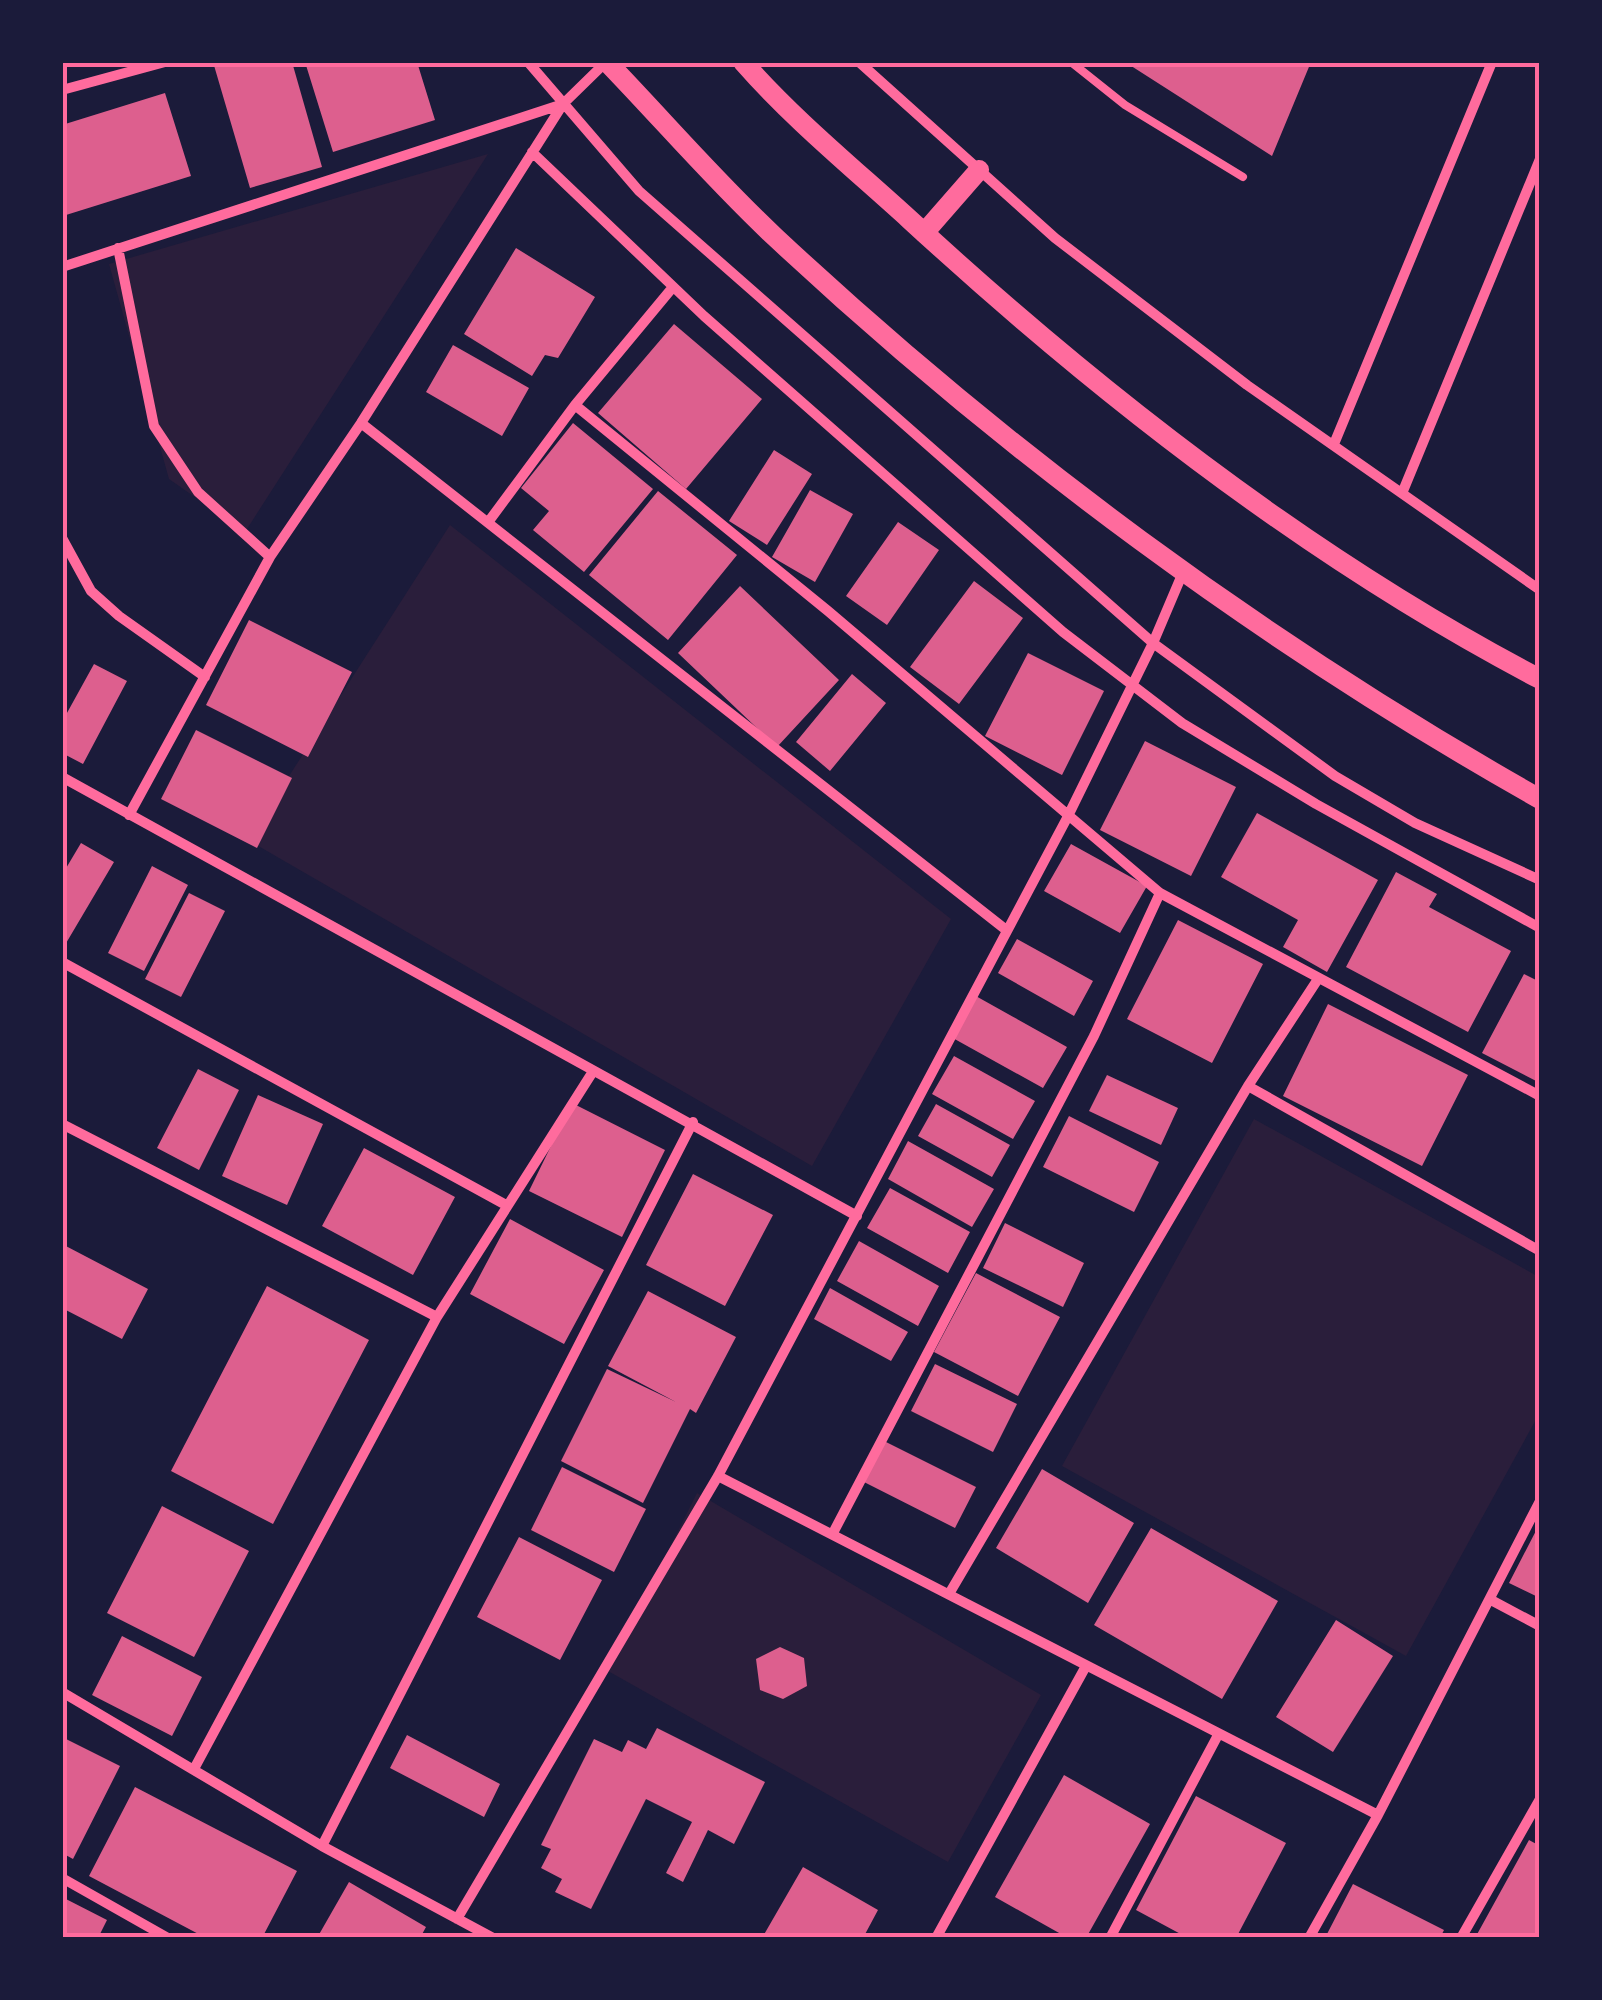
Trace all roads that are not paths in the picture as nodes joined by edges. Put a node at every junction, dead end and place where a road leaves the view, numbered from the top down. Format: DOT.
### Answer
graph roads {
  1 [pos="165,62"];
  2 [pos="528,62"];
  3 [pos="607,62"];
  4 [pos="743,62"];
  5 [pos="859,62"];
  6 [pos="1071,62"];
  7 [pos="1492,62"];
  8 [pos="62,90"];
  9 [pos="563,104"];
  10 [pos="532,152"];
  11 [pos="1540,159"];
  12 [pos="979,170"];
  13 [pos="1243,177"];
  14 [pos="924,233"];
  15 [pos="118,248"];
  16 [pos="62,267"];
  17 [pos="673,287"];
  18 [pos="574,405"];
  19 [pos="361,424"];
  20 [pos="1334,444"];
  21 [pos="1403,491"];
  22 [pos="489,522"];
  23 [pos="62,538"];
  24 [pos="270,558"];
  25 [pos="1184,570"];
  26 [pos="1540,590"];
  27 [pos="1153,643"];
  28 [pos="205,677"];
  29 [pos="1540,679"];
  30 [pos="1133,685"];
  31 [pos="62,777"];
  32 [pos="1540,799"];
  33 [pos="130,815"];
  34 [pos="1067,818"];
  35 [pos="1540,880"];
  36 [pos="1160,893"];
  37 [pos="1540,928"];
  38 [pos="1005,929"];
  39 [pos="62,962"];
  40 [pos="1318,979"];
  41 [pos="592,1073"];
  42 [pos="1248,1086"];
  43 [pos="1540,1096"];
  44 [pos="694,1122"];
  45 [pos="62,1124"];
  46 [pos="506,1205"];
  47 [pos="857,1216"];
  48 [pos="1540,1252"];
  49 [pos="437,1317"];
  50 [pos="718,1476"];
  51 [pos="1540,1500"];
  52 [pos="833,1534"];
  53 [pos="949,1594"];
  54 [pos="1491,1600"];
  55 [pos="1540,1626"];
  56 [pos="1086,1666"];
  57 [pos="62,1692"];
  58 [pos="1218,1734"];
  59 [pos="194,1769"];
  60 [pos="1540,1799"];
  61 [pos="1378,1815"];
  62 [pos="322,1846"];
  63 [pos="62,1878"];
  64 [pos="457,1919"];
  65 [pos="168,1938"];
  66 [pos="494,1938"];
  67 [pos="936,1938"];
  68 [pos="1110,1938"];
  69 [pos="1309,1938"];
  70 [pos="1461,1938"];
  1 -- 8 [label="street"];
  2 -- 9 [label="street"];
  3 -- 9 [label="street"];
  3 -- 25 [label="main road"];
  4 -- 14 [label="main road"];
  5 -- 12 [label="street"];
  6 -- 13 [label="lane"];
  7 -- 20 [label="street"];
  9 -- 10 [label="street"];
  9 -- 15 [label="street"];
  9 -- 27 [label="street"];
  10 -- 17 [label="street"];
  10 -- 19 [label="street"];
  11 -- 21 [label="street"];
  12 -- 14 [label="main road"];
  12 -- 20 [label="street"];
  14 -- 29 [label="main road"];
  15 -- 16 [label="street"];
  15 -- 24 [label="street"];
  17 -- 18 [label="street"];
  17 -- 30 [label="street"];
  18 -- 22 [label="street"];
  18 -- 34 [label="street"];
  19 -- 22 [label="street"];
  19 -- 24 [label="street"];
  20 -- 21 [label="street"];
  21 -- 26 [label="street"];
  22 -- 38 [label="street"];
  23 -- 28 [label="street"];
  24 -- 28 [label="street"];
  25 -- 27 [label="street"];
  25 -- 32 [label="main road"];
  27 -- 30 [label="street"];
  27 -- 35 [label="street"];
  28 -- 33 [label="street"];
  30 -- 34 [label="street"];
  30 -- 37 [label="street"];
  31 -- 33 [label="street"];
  33 -- 41 [label="street"];
  34 -- 36 [label="street"];
  34 -- 38 [label="street"];
  36 -- 40 [label="street"];
  36 -- 52 [label="street"];
  38 -- 47 [label="street"];
  39 -- 46 [label="street"];
  40 -- 42 [label="street"];
  40 -- 43 [label="street"];
  41 -- 44 [label="street"];
  41 -- 46 [label="street"];
  42 -- 48 [label="street"];
  42 -- 53 [label="street"];
  44 -- 47 [label="street"];
  44 -- 62 [label="street"];
  45 -- 49 [label="street"];
  46 -- 49 [label="street"];
  47 -- 50 [label="street"];
  49 -- 59 [label="street"];
  50 -- 52 [label="street"];
  50 -- 64 [label="street"];
  51 -- 54 [label="street"];
  52 -- 53 [label="street"];
  53 -- 56 [label="street"];
  54 -- 55 [label="street"];
  54 -- 61 [label="street"];
  56 -- 58 [label="street"];
  56 -- 67 [label="street"];
  57 -- 59 [label="street"];
  58 -- 61 [label="street"];
  58 -- 68 [label="street"];
  59 -- 62 [label="street"];
  60 -- 70 [label="street"];
  61 -- 69 [label="street"];
  62 -- 64 [label="street"];
  63 -- 65 [label="street"];
  64 -- 66 [label="street"];
}
